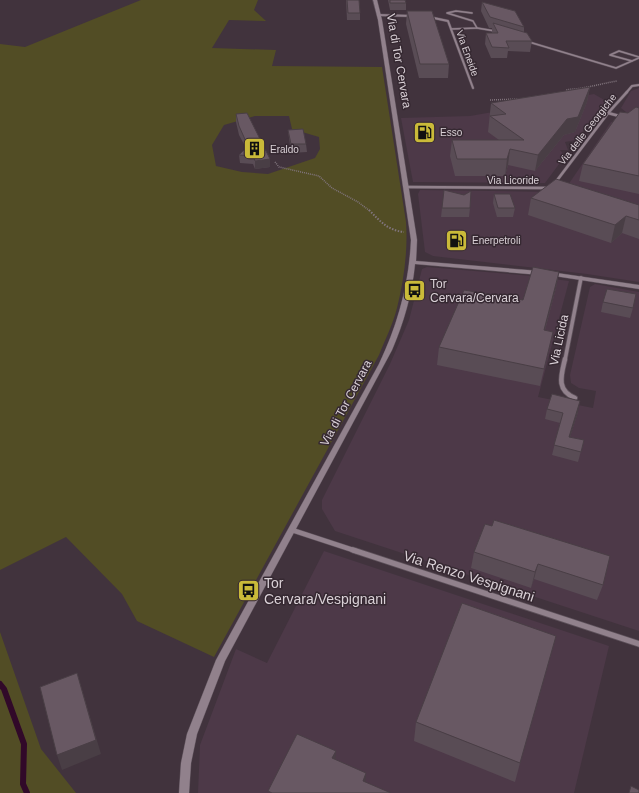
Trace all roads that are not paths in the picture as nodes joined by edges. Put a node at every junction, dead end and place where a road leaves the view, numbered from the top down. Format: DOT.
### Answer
graph roads {
  1 [pos="375,0"];
  2 [pos="472,12"];
  3 [pos="378,15"];
  4 [pos="419,16"];
  5 [pos="425,17"];
  6 [pos="477,28"];
  7 [pos="451,29"];
  8 [pos="500,33"];
  9 [pos="529,42"];
  10 [pos="639,58"];
  11 [pos="632,61"];
  12 [pos="639,85"];
  13 [pos="473,88"];
  14 [pos="608,113"];
  15 [pos="626,118"];
  16 [pos="406,187"];
  17 [pos="551,188"];
  18 [pos="414,262"];
  19 [pos="581,278"];
  20 [pos="639,288"];
  21 [pos="575,398"];
  22 [pos="292,530"];
  23 [pos="639,644"];
  24 [pos="184,793"];
  1 -- 3 [label="street, Via di Tor Cervara"];
  2 -- 6 [label="lane"];
  3 -- 4 [label="street"];
  3 -- 16 [label="street, Via di Tor Cervara"];
  5 -- 7 [label="street, Via Eneide"];
  6 -- 7 [label="lane"];
  6 -- 8 [label="lane"];
  7 -- 13 [label="street, Via Eneide"];
  9 -- 11 [label="lane"];
  10 -- 11 [label="lane"];
  10 -- 11 [label="lane"];
  12 -- 14 [label="street, Via delle Georgiche"];
  14 -- 15 [label="street"];
  14 -- 17 [label="street, Via delle Georgiche"];
  16 -- 17 [label="street, Via Licoride"];
  16 -- 18 [label="street, Via di Tor Cervara"];
  18 -- 19 [label="street"];
  18 -- 22 [label="street, Via di Tor Cervara"];
  19 -- 20 [label="street"];
  19 -- 21 [label="street, Via Licida"];
  22 -- 23 [label="street, Via Renzo Vespignani"];
  22 -- 24 [label="street, Via di Tor Cervara"];
}
